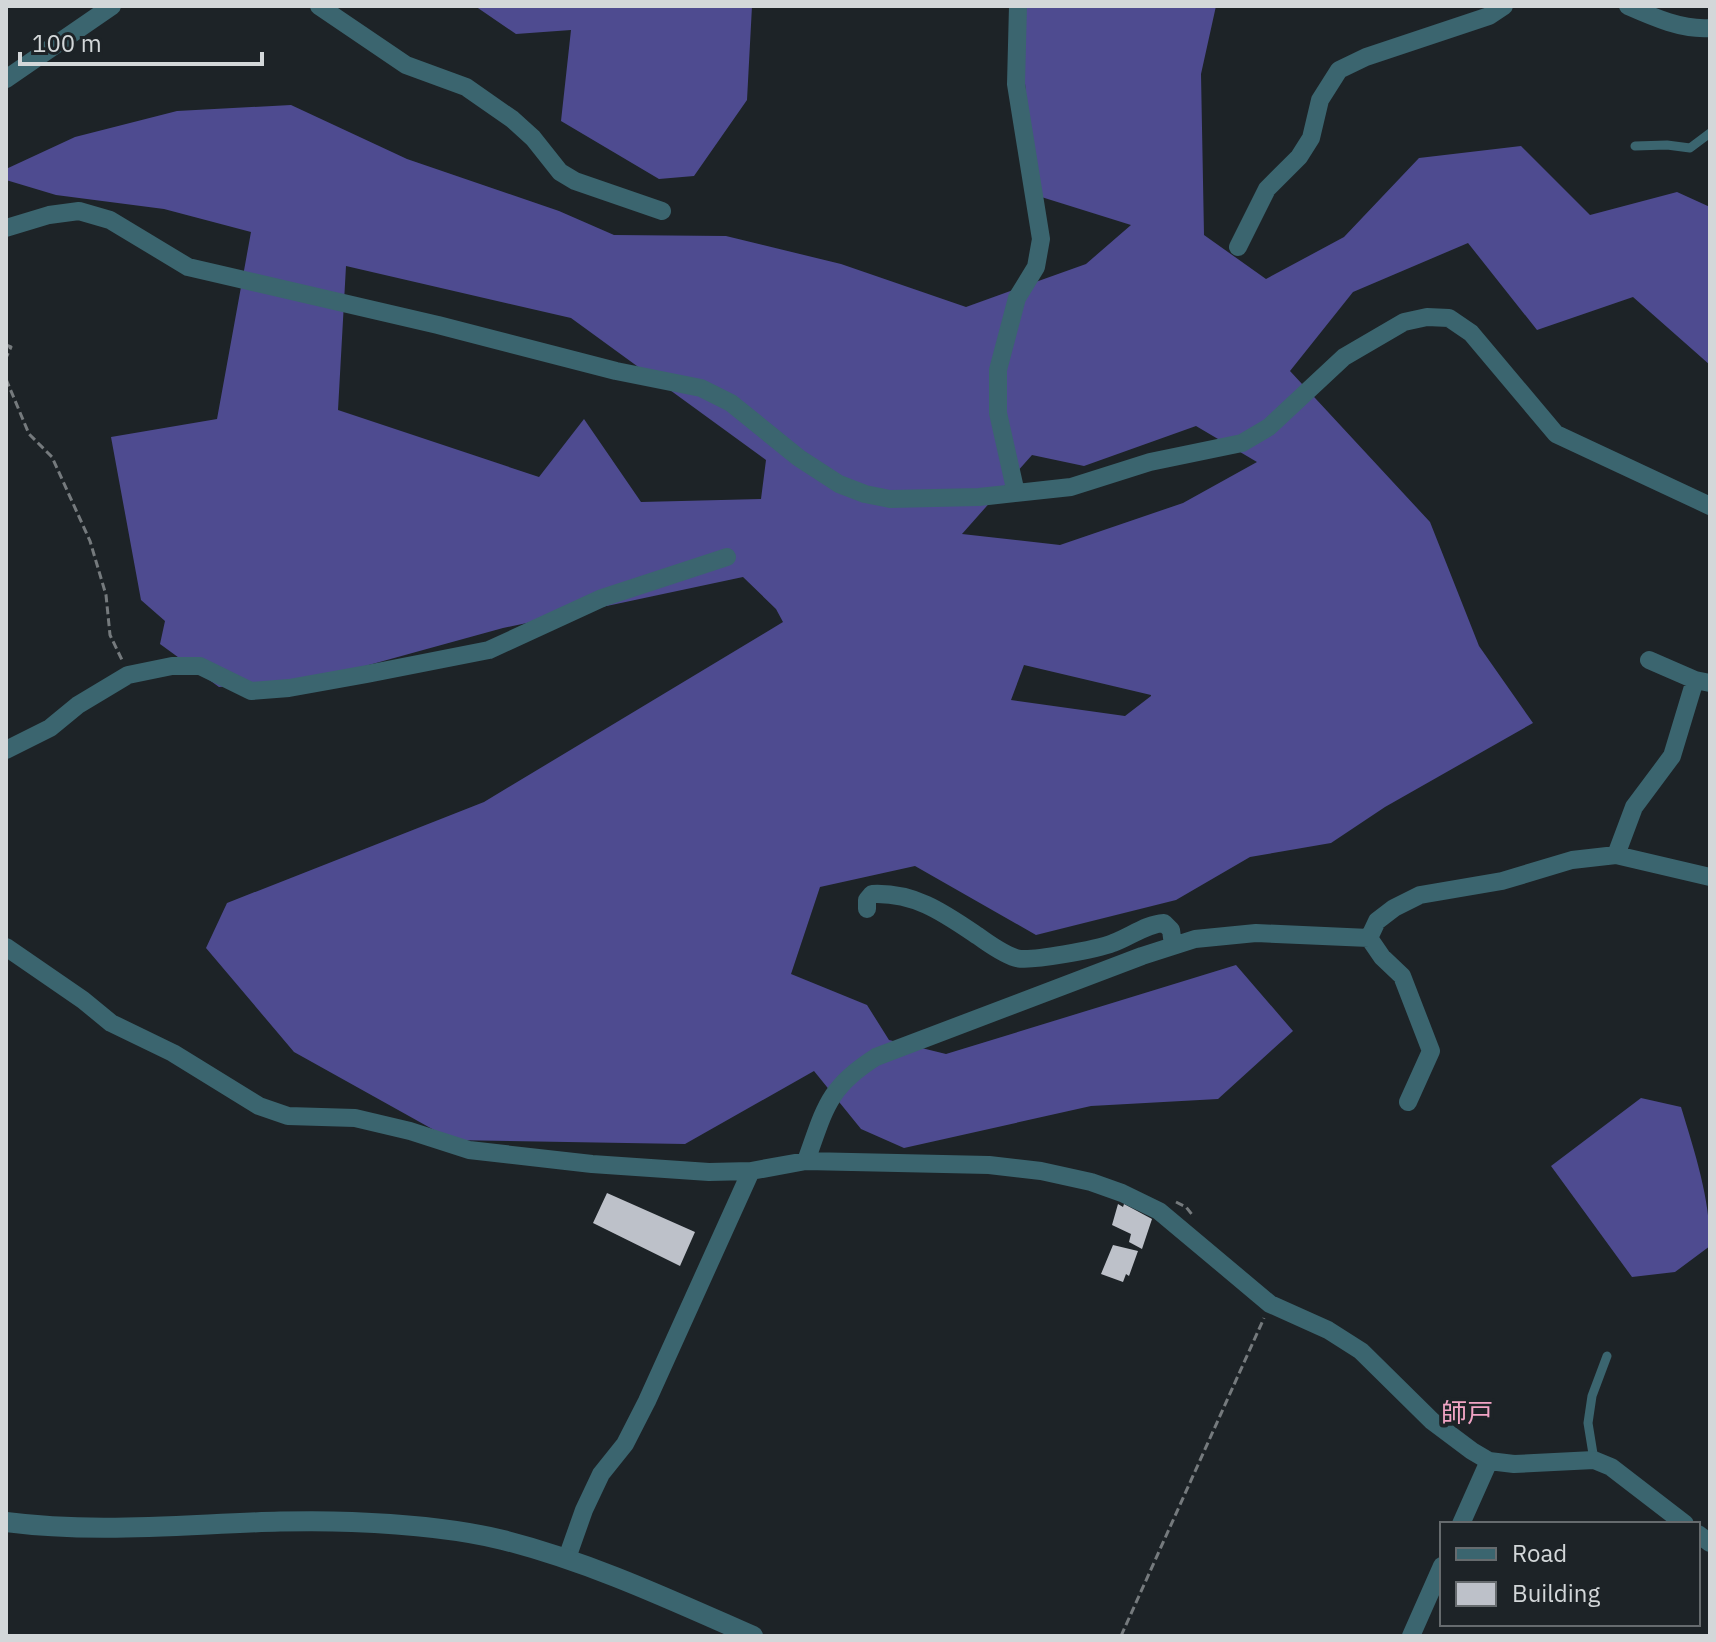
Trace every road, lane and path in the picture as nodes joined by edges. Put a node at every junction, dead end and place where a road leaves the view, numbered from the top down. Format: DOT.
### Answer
graph roads {
  1 [pos="112,6"];
  2 [pos="319,6"];
  3 [pos="1018,6"];
  4 [pos="1504,6"];
  5 [pos="1628,6"];
  6 [pos="1710,28"];
  7 [pos="6,79"];
  8 [pos="1710,133"];
  9 [pos="1635,146"];
  10 [pos="662,211"];
  11 [pos="6,228"];
  12 [pos="1238,247"];
  13 [pos="6,345"];
  14 [pos="6,358"];
  15 [pos="6,379"];
  16 [pos="1016,493"];
  17 [pos="1710,506"];
  18 [pos="727,557"];
  19 [pos="1649,660"];
  20 [pos="128,675"];
  21 [pos="1702,682"];
  22 [pos="6,750"];
  23 [pos="1616,855"];
  24 [pos="1710,877"];
  25 [pos="867,909"];
  26 [pos="1369,938"];
  27 [pos="1173,945"];
  28 [pos="6,947"];
  29 [pos="1408,1102"];
  30 [pos="806,1161"];
  31 [pos="751,1171"];
  32 [pos="1270,1304"];
  33 [pos="1607,1356"];
  34 [pos="1594,1460"];
  35 [pos="1489,1461"];
  36 [pos="6,1522"];
  37 [pos="1462,1522"];
  38 [pos="1682,1522"];
  39 [pos="567,1558"];
  40 [pos="1440,1571"];
  41 [pos="753,1636"];
  42 [pos="1121,1636"];
  43 [pos="1411,1636"];
  1 -- 7 [label="street"];
  2 -- 10 [label="street"];
  3 -- 16 [label="street"];
  4 -- 12 [label="street"];
  5 -- 6 [label="street"];
  8 -- 9 [label="lane"];
  11 -- 16 [label="street"];
  13 -- 14 [label="path"];
  15 -- 20 [label="path"];
  16 -- 17 [label="street"];
  18 -- 20 [label="street"];
  19 -- 21 [label="street"];
  20 -- 22 [label="street"];
  21 -- 23 [label="street"];
  23 -- 24 [label="street"];
  23 -- 26 [label="street"];
  25 -- 27 [label="street"];
  26 -- 27 [label="street"];
  26 -- 29 [label="street"];
  27 -- 30 [label="street"];
  28 -- 31 [label="street"];
  30 -- 31 [label="street"];
  30 -- 32 [label="street"];
  31 -- 39 [label="street"];
  32 -- 35 [label="street"];
  32 -- 42 [label="path"];
  33 -- 34 [label="lane"];
  34 -- 35 [label="street"];
  34 -- 38 [label="street"];
  35 -- 37 [label="street"];
  36 -- 39 [label="street"];
  39 -- 41 [label="street"];
  40 -- 43 [label="street"];
}
